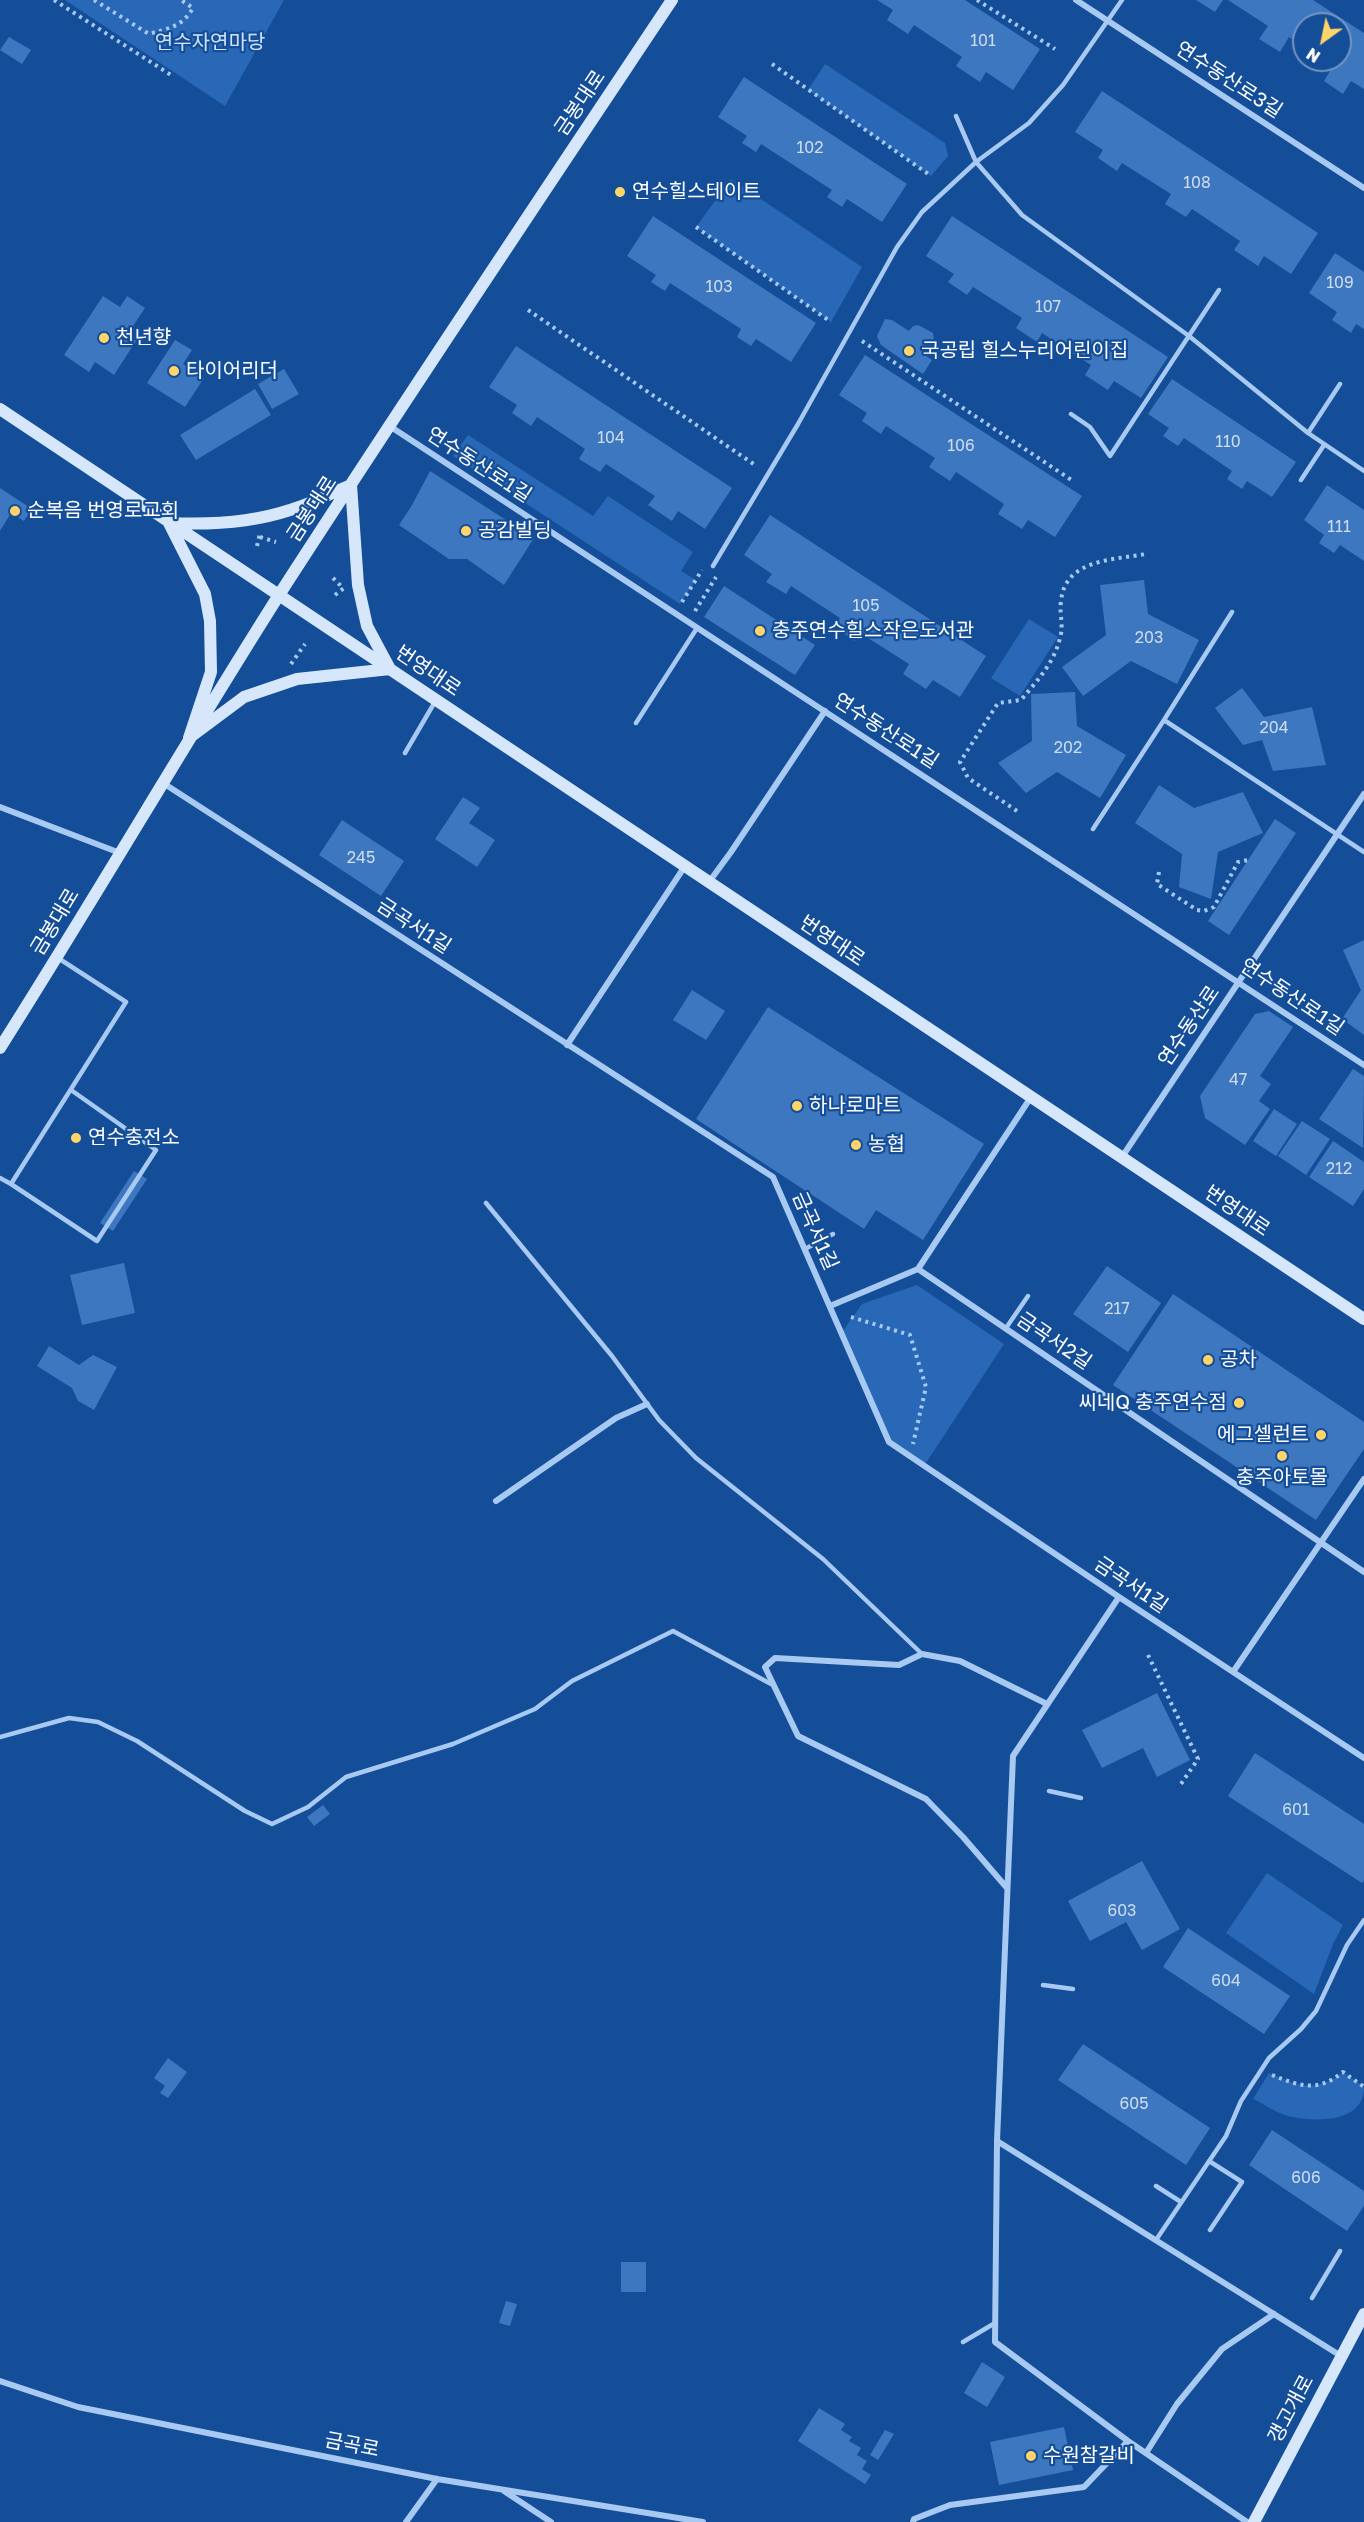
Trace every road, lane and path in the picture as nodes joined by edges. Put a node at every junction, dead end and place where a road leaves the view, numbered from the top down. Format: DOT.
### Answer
graph roads {
  1 [pos="54,0"];
  2 [pos="94,0"];
  3 [pos="181,0"];
  4 [pos="672,0"];
  5 [pos="977,0"];
  6 [pos="1076,0"];
  7 [pos="1122,0"];
  8 [pos="1109,20"];
  9 [pos="1055,49"];
  10 [pos="772,64"];
  11 [pos="171,75"];
  12 [pos="956,116"];
  13 [pos="976,162"];
  14 [pos="932,176"];
  15 [pos="1364,188"];
  16 [pos="696,227"];
  17 [pos="1219,290"];
  18 [pos="528,310"];
  19 [pos="831,322"];
  20 [pos="1188,336"];
  21 [pos="862,341"];
  22 [pos="1340,384"];
  23 [pos="0,409"];
  24 [pos="1071,414"];
  25 [pos="388,425"];
  26 [pos="1308,433"];
  27 [pos="1324,445"];
  28 [pos="755,465"];
  29 [pos="1364,471"];
  30 [pos="1301,480"];
  31 [pos="1073,481"];
  32 [pos="351,485"];
  33 [pos="169,523"];
  34 [pos="261,529"];
  35 [pos="260,537"];
  36 [pos="276,542"];
  37 [pos="257,546"];
  38 [pos="1146,554"];
  39 [pos="707,562"];
  40 [pos="713,566"];
  41 [pos="720,571"];
  42 [pos="333,578"];
  43 [pos="344,588"];
  44 [pos="279,597"];
  45 [pos="680,604"];
  46 [pos="1232,612"];
  47 [pos="694,613"];
  48 [pos="697,628"];
  49 [pos="304,644"];
  50 [pos="289,668"];
  51 [pos="390,669"];
  52 [pos="436,700"];
  53 [pos="825,711"];
  54 [pos="1164,720"];
  55 [pos="636,723"];
  56 [pos="189,738"];
  57 [pos="405,753"];
  58 [pos="162,782"];
  59 [pos="1364,794"];
  60 [pos="0,807"];
  61 [pos="1017,811"];
  62 [pos="1094,829"];
  63 [pos="1337,834"];
  64 [pos="1364,852"];
  65 [pos="120,853"];
  66 [pos="1248,860"];
  67 [pos="685,866"];
  68 [pos="1160,872"];
  69 [pos="709,882"];
  70 [pos="57,957"];
  71 [pos="1239,982"];
  72 [pos="567,1045"];
  73 [pos="0,1048"];
  74 [pos="1364,1065"];
  75 [pos="71,1089"];
  76 [pos="1031,1097"];
  77 [pos="1122,1157"];
  78 [pos="0,1178"];
  79 [pos="11,1184"];
  80 [pos="486,1203"];
  81 [pos="833,1234"];
  82 [pos="805,1250"];
  83 [pos="918,1269"];
  84 [pos="1028,1296"];
  85 [pos="830,1306"];
  86 [pos="851,1317"];
  87 [pos="1364,1319"];
  88 [pos="1006,1328"];
  89 [pos="647,1404"];
  90 [pos="910,1456"];
  91 [pos="1364,1479"];
  92 [pos="496,1501"];
  93 [pos="1320,1543"];
  94 [pos="1364,1572"];
  95 [pos="1119,1597"];
  96 [pos="922,1654"];
  97 [pos="1148,1655"];
  98 [pos="1233,1672"];
  99 [pos="771,1684"];
  100 [pos="1047,1704"];
  101 [pos="0,1737"];
  102 [pos="1364,1758"];
  103 [pos="1181,1784"];
  104 [pos="1049,1791"];
  105 [pos="1081,1798"];
  106 [pos="1007,1889"];
  107 [pos="1364,1920"];
  108 [pos="1043,1985"];
  109 [pos="1073,1989"];
  110 [pos="1269,2073"];
  111 [pos="1364,2087"];
  112 [pos="997,2141"];
  113 [pos="1209,2161"];
  114 [pos="1156,2186"];
  115 [pos="1181,2202"];
  116 [pos="1210,2230"];
  117 [pos="1156,2240"];
  118 [pos="1340,2251"];
  119 [pos="1312,2298"];
  120 [pos="1274,2314"];
  121 [pos="1364,2314"];
  122 [pos="995,2323"];
  123 [pos="963,2342"];
  124 [pos="1341,2356"];
  125 [pos="0,2381"];
  126 [pos="1128,2441"];
  127 [pos="1146,2453"];
  128 [pos="437,2479"];
  129 [pos="501,2489"];
  130 [pos="914,2520"];
  131 [pos="406,2522"];
  132 [pos="551,2522"];
  133 [pos="703,2522"];
  134 [pos="1247,2522"];
  135 [pos="1254,2522"];
  1 -- 11 [label="path"];
  2 -- 3 [label="path"];
  4 -- 25 [label="street, 금봉대로"];
  5 -- 9 [label="path"];
  6 -- 8 [label="street, 연수동산로3길"];
  7 -- 8 [label="lane"];
  8 -- 13 [label="lane"];
  8 -- 15 [label="street, 연수동산로3길"];
  10 -- 14 [label="path"];
  12 -- 13 [label="lane"];
  13 -- 20 [label="lane"];
  13 -- 40 [label="lane"];
  16 -- 19 [label="path"];
  17 -- 20 [label="lane"];
  18 -- 28 [label="path"];
  20 -- 24 [label="lane"];
  20 -- 26 [label="lane"];
  21 -- 31 [label="path"];
  22 -- 26 [label="lane"];
  23 -- 33 [label="street, 번영대로"];
  25 -- 32 [label="street, 금봉대로"];
  25 -- 48 [label="street, 연수동산로1길"];
  26 -- 27 [label="lane"];
  27 -- 29 [label="lane"];
  27 -- 30 [label="lane"];
  32 -- 33 [label="street"];
  32 -- 44 [label="street, 금봉대로"];
  32 -- 51 [label="street"];
  33 -- 44 [label="street, 번영대로"];
  33 -- 56 [label="street"];
  34 -- 35 [label="path"];
  35 -- 36 [label="path"];
  35 -- 37 [label="path"];
  38 -- 61 [label="path"];
  39 -- 45 [label="path"];
  41 -- 47 [label="path"];
  42 -- 43 [label="path"];
  44 -- 51 [label="street, 번영대로"];
  44 -- 56 [label="street, 금봉대로"];
  46 -- 54 [label="lane"];
  48 -- 53 [label="street, 연수동산로1길"];
  48 -- 55 [label="lane"];
  49 -- 50 [label="path"];
  51 -- 52 [label="street, 번영대로"];
  51 -- 56 [label="street"];
  52 -- 57 [label="lane"];
  52 -- 67 [label="street, 번영대로"];
  53 -- 69 [label="street"];
  53 -- 71 [label="street, 연수동산로1길"];
  54 -- 62 [label="lane"];
  54 -- 63 [label="lane"];
  56 -- 58 [label="street, 금봉대로"];
  58 -- 65 [label="street, 금봉대로"];
  58 -- 72 [label="street, 금곡서1길"];
  59 -- 63 [label="street, 연수동산로"];
  60 -- 65 [label="street"];
  63 -- 64 [label="lane"];
  63 -- 71 [label="street, 연수동산로"];
  65 -- 70 [label="street, 금봉대로"];
  66 -- 68 [label="path"];
  67 -- 69 [label="street, 번영대로"];
  67 -- 72 [label="street"];
  69 -- 76 [label="street, 번영대로"];
  70 -- 73 [label="street, 금봉대로"];
  70 -- 75 [label="lane"];
  71 -- 74 [label="street, 연수동산로1길"];
  71 -- 77 [label="street, 연수동산로"];
  72 -- 82 [label="street, 금곡서1길"];
  75 -- 79 [label="lane"];
  75 -- 79 [label="lane"];
  76 -- 77 [label="street, 번영대로"];
  76 -- 83 [label="street"];
  77 -- 87 [label="street, 번영대로"];
  78 -- 79 [label="lane"];
  80 -- 89 [label="lane"];
  81 -- 82 [label="lane"];
  82 -- 85 [label="street, 금곡서1길"];
  83 -- 85 [label="street"];
  83 -- 88 [label="street, 금곡서2길"];
  84 -- 88 [label="lane"];
  85 -- 90 [label="street, 금곡서1길"];
  86 -- 90 [label="path"];
  88 -- 93 [label="street, 금곡서2길"];
  89 -- 92 [label="street"];
  89 -- 96 [label="lane"];
  90 -- 95 [label="street, 금곡서1길"];
  91 -- 93 [label="street"];
  93 -- 94 [label="street, 금곡서2길"];
  93 -- 98 [label="street"];
  95 -- 98 [label="street, 금곡서1길"];
  95 -- 100 [label="street"];
  96 -- 99 [label="street"];
  96 -- 100 [label="street"];
  97 -- 103 [label="path"];
  98 -- 102 [label="street, 금곡서1길"];
  99 -- 101 [label="lane"];
  99 -- 106 [label="street"];
  100 -- 106 [label="street"];
  104 -- 105 [label="lane"];
  106 -- 112 [label="street"];
  107 -- 113 [label="lane"];
  108 -- 109 [label="lane"];
  110 -- 111 [label="path"];
  112 -- 117 [label="street"];
  112 -- 122 [label="street"];
  113 -- 115 [label="lane"];
  113 -- 116 [label="lane"];
  114 -- 115 [label="lane"];
  115 -- 117 [label="lane"];
  117 -- 120 [label="street"];
  118 -- 119 [label="lane"];
  120 -- 124 [label="street"];
  120 -- 127 [label="street"];
  121 -- 124 [label="street, 갱고개로"];
  122 -- 123 [label="lane"];
  122 -- 126 [label="street"];
  124 -- 135 [label="street, 갱고개로"];
  125 -- 128 [label="street, 금곡로"];
  126 -- 127 [label="street"];
  126 -- 130 [label="street"];
  127 -- 134 [label="street"];
  128 -- 129 [label="street, 금곡로"];
  128 -- 131 [label="street"];
  129 -- 132 [label="street"];
  129 -- 133 [label="street, 금곡로"];
}
